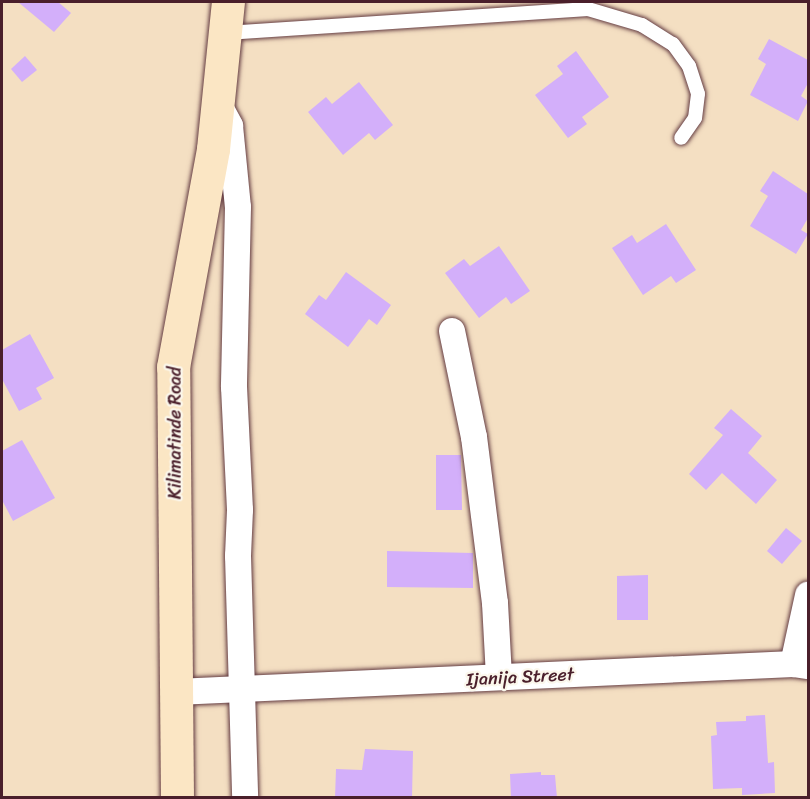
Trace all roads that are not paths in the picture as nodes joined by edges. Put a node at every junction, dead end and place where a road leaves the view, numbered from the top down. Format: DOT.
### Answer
graph roads {
  1 [pos="227,17"];
  2 [pos="218,103"];
  3 [pos="681,138"];
  4 [pos="452,331"];
  5 [pos="808,595"];
  6 [pos="801,665"];
  7 [pos="499,677"];
  8 [pos="242,690"];
  9 [pos="176,692"];
  10 [pos="177,798"];
  11 [pos="245,798"];
  1 -- 2 [label="main road, Kilimatinde Road"];
  1 -- 3 [label="lane"];
  2 -- 8 [label="street"];
  2 -- 9 [label="main road, Kilimatinde Road"];
  4 -- 7 [label="street"];
  5 -- 6 [label="street, Ijanija Street"];
  6 -- 7 [label="street, Ijanija Street"];
  7 -- 8 [label="street, Ijanija Street"];
  8 -- 9 [label="street, Ijanija Street"];
  8 -- 11 [label="street"];
  9 -- 10 [label="main road, Kilimatinde Road"];
}
